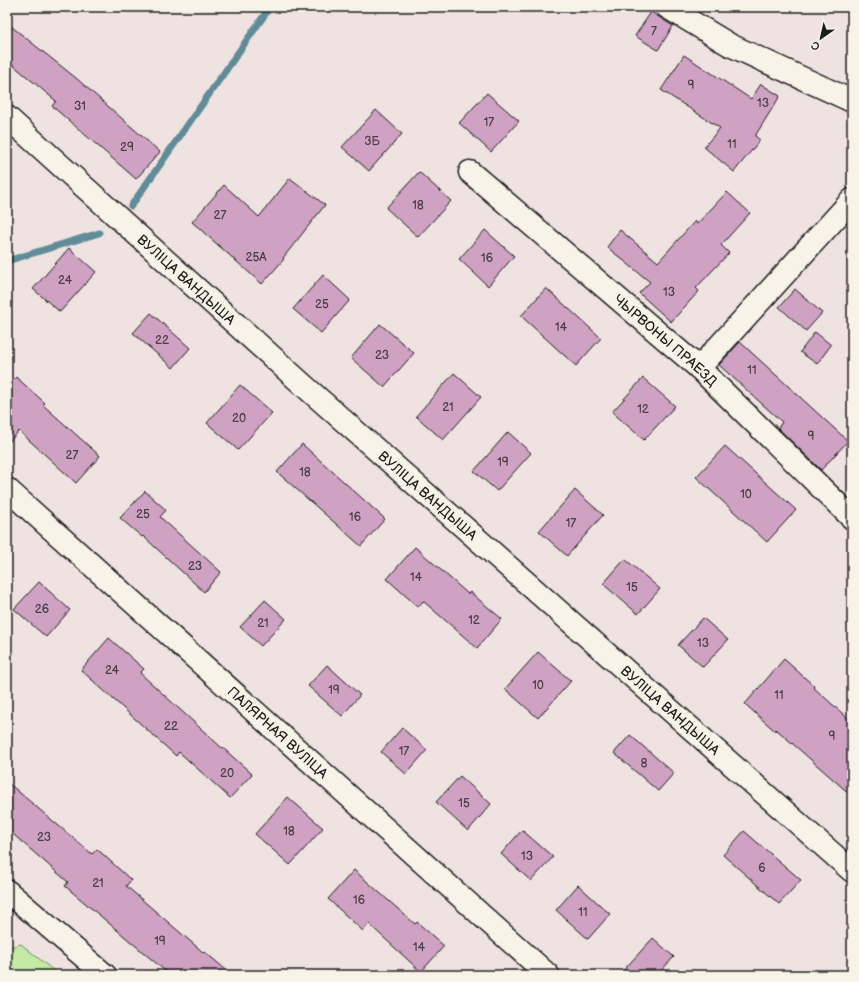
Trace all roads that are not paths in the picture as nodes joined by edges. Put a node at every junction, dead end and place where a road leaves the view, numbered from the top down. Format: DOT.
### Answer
graph roads {
  1 [pos="667,7"];
  2 [pos="852,101"];
  3 [pos="7,117"];
  4 [pos="470,172"];
  5 [pos="852,200"];
  6 [pos="699,368"];
  7 [pos="7,489"];
  8 [pos="852,518"];
  9 [pos="852,871"];
  10 [pos="7,891"];
  11 [pos="105,975"];
  12 [pos="548,975"];
  1 -- 2 [label="street"];
  3 -- 9 [label="street, ВУЛІЦА ВАНДЫША"];
  4 -- 6 [label="street, ЧЫРВОНЫ ПРАЕЗД"];
  5 -- 6 [label="street"];
  6 -- 8 [label="street, ЧЫРВОНЫ ПРАЕЗД"];
  7 -- 12 [label="street, ПАЛЯРНАЯ ВУЛІЦА"];
  10 -- 11 [label="street"];
}
